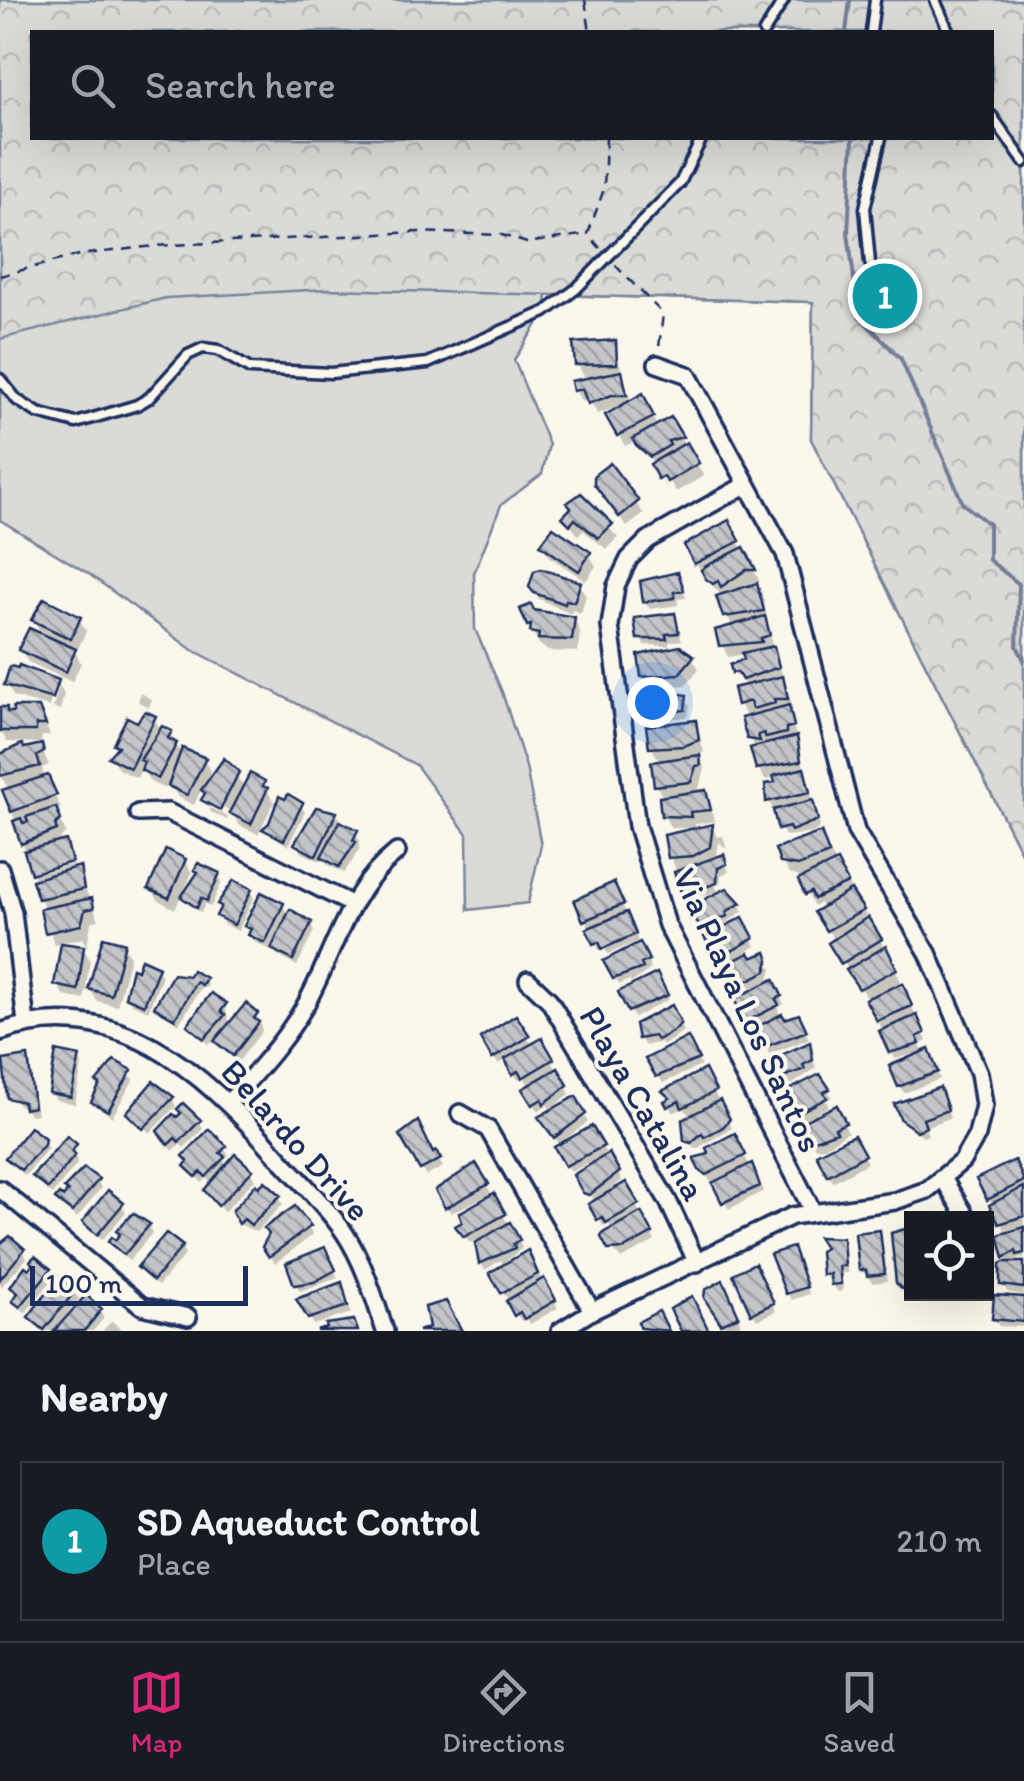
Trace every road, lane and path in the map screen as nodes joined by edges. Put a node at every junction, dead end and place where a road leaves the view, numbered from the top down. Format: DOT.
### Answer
graph roads {
  1 [pos="584,0"];
  2 [pos="784,0"];
  3 [pos="875,0"];
  4 [pos="935,0"];
  5 [pos="590,30"];
  6 [pos="765,30"];
  7 [pos="871,30"];
  8 [pos="948,30"];
  9 [pos="994,119"];
  10 [pos="606,140"];
  11 [pos="701,140"];
  12 [pos="881,140"];
  13 [pos="1024,162"];
  14 [pos="588,234"];
  15 [pos="606,255"];
  16 [pos="870,262"];
  17 [pos="0,276"];
  18 [pos="657,364"];
  19 [pos="0,380"];
  20 [pos="746,484"];
  21 [pos="138,813"];
  22 [pos="397,852"];
  23 [pos="0,869"];
  24 [pos="353,905"];
  25 [pos="528,980"];
  26 [pos="26,1023"];
  27 [pos="0,1032"];
  28 [pos="229,1102"];
  29 [pos="460,1114"];
  30 [pos="944,1180"];
  31 [pos="0,1189"];
  32 [pos="812,1210"];
  33 [pos="963,1211"];
  34 [pos="696,1262"];
  35 [pos="592,1311"];
  36 [pos="188,1317"];
  37 [pos="385,1331"];
  38 [pos="560,1331"];
  1 -- 5 [label="path"];
  2 -- 6 [label="lane"];
  3 -- 7 [label="lane"];
  4 -- 8 [label="lane"];
  9 -- 13 [label="lane"];
  10 -- 14 [label="path"];
  11 -- 15 [label="lane"];
  12 -- 16 [label="lane"];
  14 -- 15 [label="path"];
  14 -- 17 [label="path"];
  15 -- 18 [label="path"];
  15 -- 19 [label="lane"];
  18 -- 20 [label="street"];
  20 -- 30 [label="street"];
  20 -- 32 [label="street, Via Playa Los Santos"];
  21 -- 24 [label="street"];
  22 -- 24 [label="street"];
  23 -- 26 [label="street"];
  24 -- 28 [label="street"];
  25 -- 34 [label="street, Playa Catalina"];
  26 -- 27 [label="street, Belardo Drive"];
  26 -- 28 [label="street, Belardo Drive"];
  28 -- 37 [label="street, Belardo Drive"];
  29 -- 35 [label="street"];
  30 -- 32 [label="street"];
  30 -- 33 [label="street"];
  31 -- 36 [label="street"];
  32 -- 34 [label="street"];
  34 -- 35 [label="street"];
  35 -- 38 [label="street"];
}
